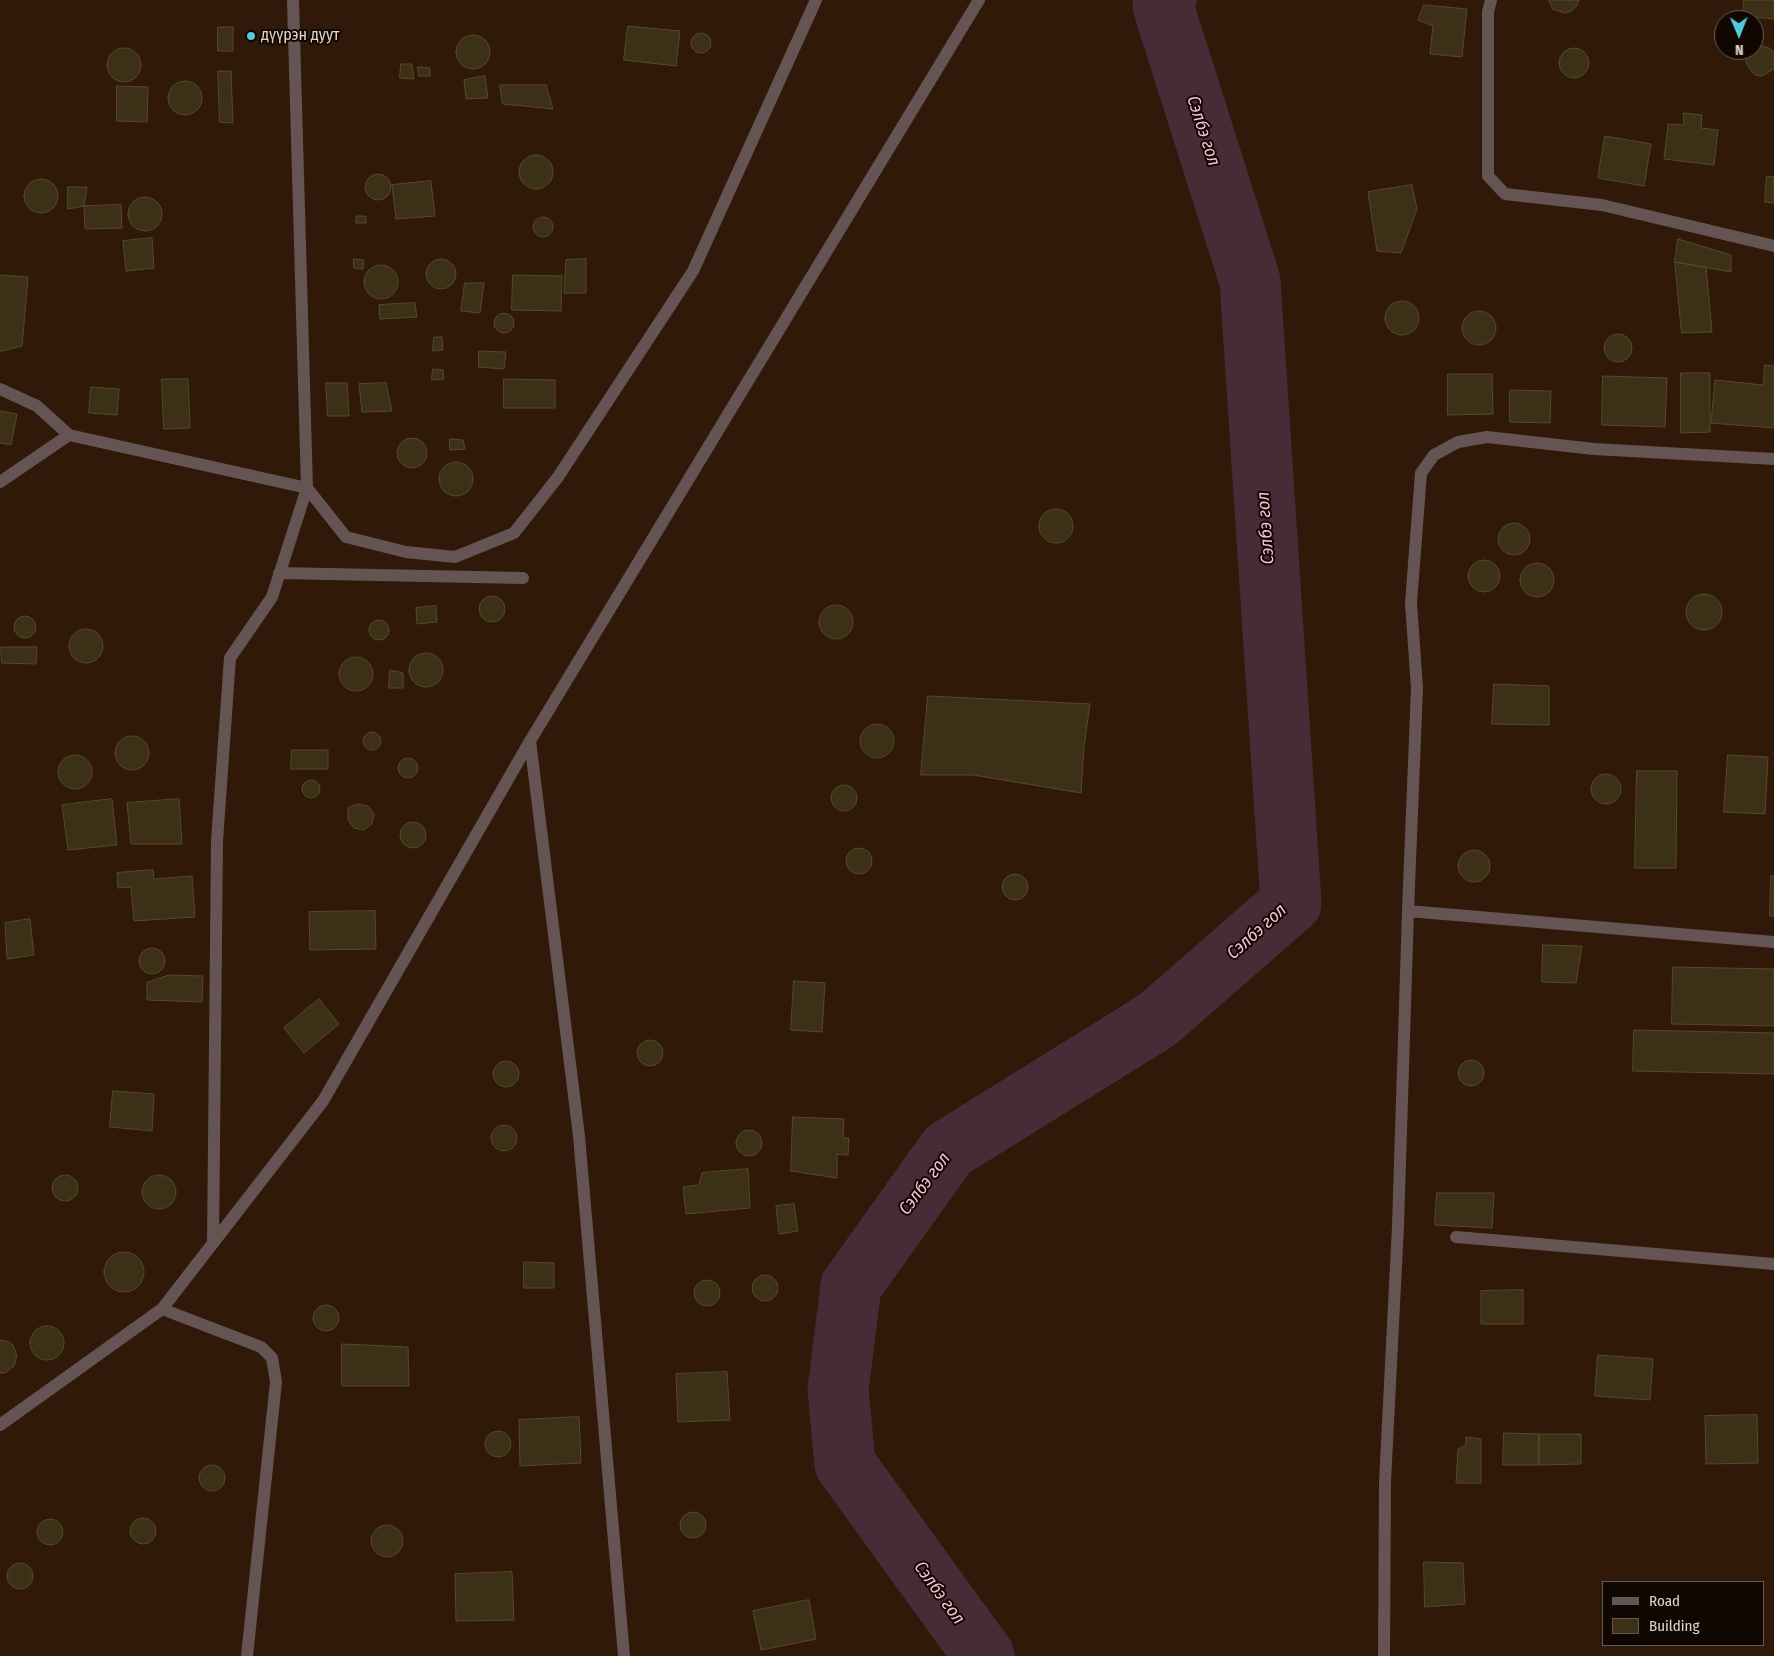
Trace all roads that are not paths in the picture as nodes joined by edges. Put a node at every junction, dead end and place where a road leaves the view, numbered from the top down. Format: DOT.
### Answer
graph roads {
  1 [pos="293,0"];
  2 [pos="816,0"];
  3 [pos="979,0"];
  4 [pos="1491,0"];
  5 [pos="1774,246"];
  6 [pos="0,389"];
  7 [pos="69,435"];
  8 [pos="1774,460"];
  9 [pos="0,482"];
  10 [pos="307,488"];
  11 [pos="280,572"];
  12 [pos="523,578"];
  13 [pos="530,741"];
  14 [pos="1408,911"];
  15 [pos="1774,942"];
  16 [pos="1456,1237"];
  17 [pos="213,1242"];
  18 [pos="1774,1264"];
  19 [pos="162,1309"];
  20 [pos="0,1425"];
  21 [pos="247,1656"];
  22 [pos="624,1656"];
  23 [pos="1384,1656"];
  1 -- 10 [label="street"];
  2 -- 10 [label="street"];
  3 -- 13 [label="street"];
  4 -- 5 [label="street"];
  6 -- 7 [label="street"];
  7 -- 9 [label="street"];
  7 -- 10 [label="street"];
  8 -- 14 [label="street"];
  10 -- 11 [label="street"];
  11 -- 12 [label="street"];
  11 -- 17 [label="street"];
  13 -- 17 [label="street"];
  13 -- 22 [label="street"];
  14 -- 15 [label="street"];
  14 -- 23 [label="street"];
  16 -- 18 [label="street"];
  17 -- 19 [label="street"];
  19 -- 20 [label="street"];
  19 -- 21 [label="street"];
}
